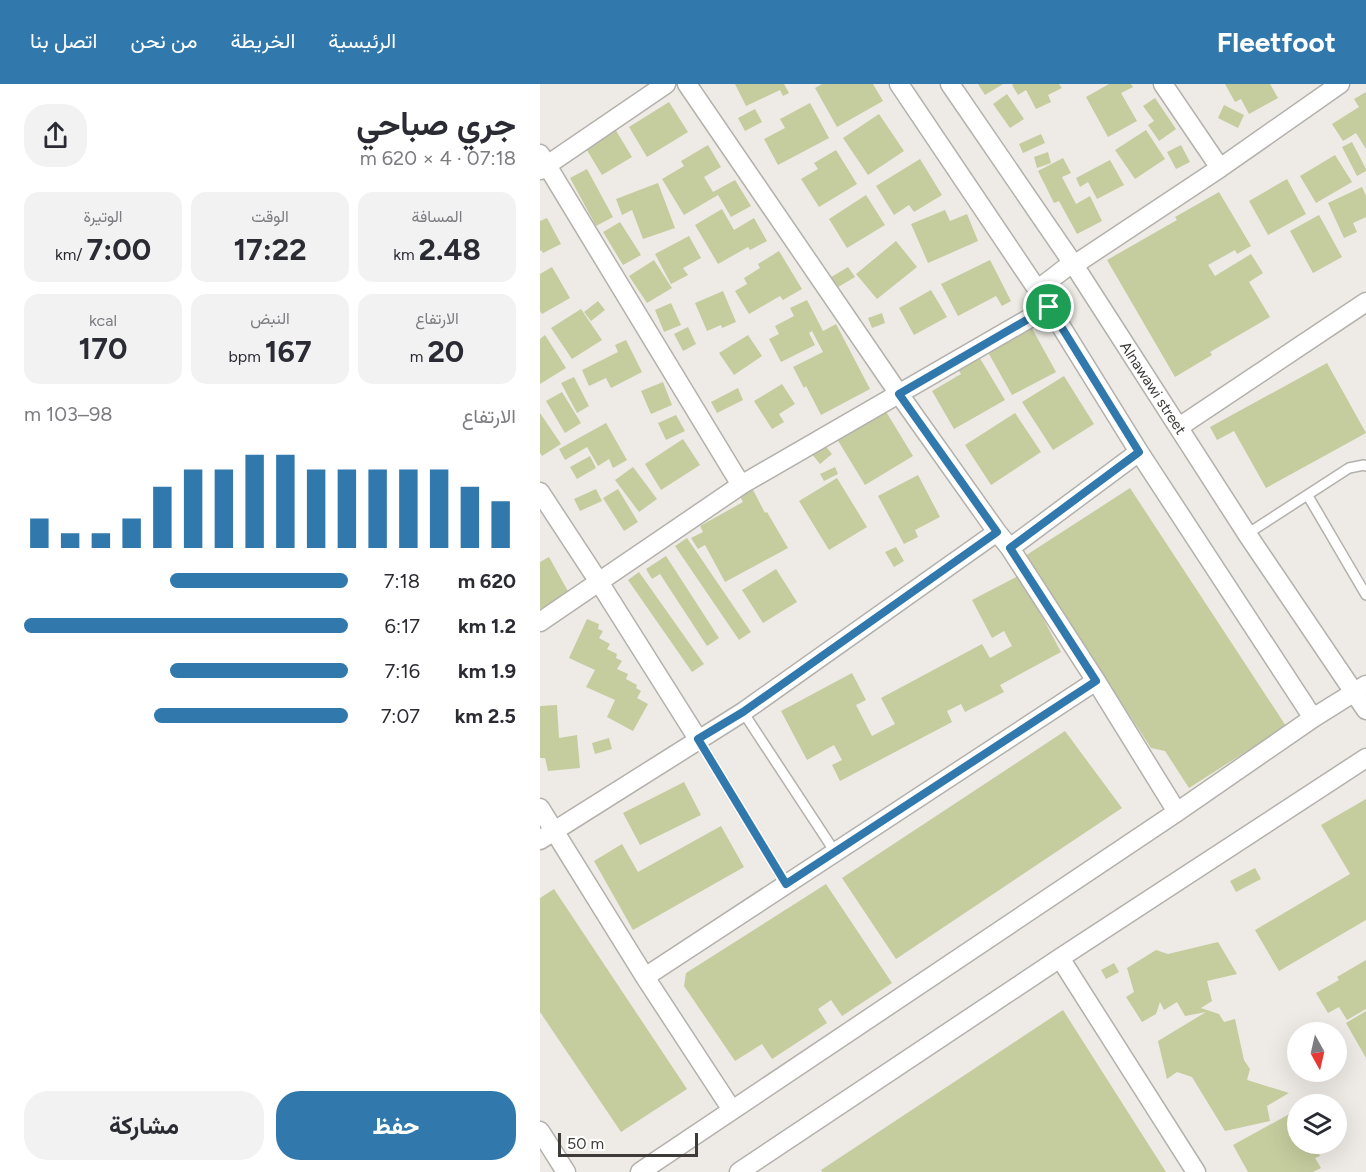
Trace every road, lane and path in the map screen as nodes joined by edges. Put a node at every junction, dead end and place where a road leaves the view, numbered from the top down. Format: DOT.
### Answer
graph roads {
  1 [pos="666,84"];
  2 [pos="687,84"];
  3 [pos="899,84"];
  4 [pos="950,84"];
  5 [pos="1163,84"];
  6 [pos="1340,84"];
  7 [pos="542,163"];
  8 [pos="1220,168"];
  9 [pos="1073,264"];
  10 [pos="1037,290"];
  11 [pos="1366,302"];
  12 [pos="1049,307"];
  13 [pos="899,394"];
  14 [pos="1179,427"];
  15 [pos="1139,452"];
  16 [pos="1366,466"];
  17 [pos="741,485"];
  18 [pos="540,492"];
  19 [pos="1308,495"];
  20 [pos="997,532"];
  21 [pos="1247,534"];
  22 [pos="1010,548"];
  23 [pos="599,582"];
  24 [pos="1366,595"];
  25 [pos="540,622"];
  26 [pos="1096,681"];
  27 [pos="1360,689"];
  28 [pos="1366,710"];
  29 [pos="743,712"];
  30 [pos="1313,718"];
  31 [pos="698,739"];
  32 [pos="1366,758"];
  33 [pos="540,808"];
  34 [pos="1177,812"];
  35 [pos="547,836"];
  36 [pos="835,852"];
  37 [pos="786,884"];
  38 [pos="1060,958"];
  39 [pos="645,977"];
  40 [pos="732,1110"];
  41 [pos="540,1131"];
  42 [pos="566,1172"];
  43 [pos="640,1172"];
  44 [pos="739,1172"];
  45 [pos="1196,1172"];
  1 -- 7 [label="street"];
  2 -- 13 [label="street"];
  3 -- 10 [label="street"];
  4 -- 9 [label="street, Alnawawi street"];
  5 -- 8 [label="street"];
  6 -- 8 [label="street"];
  7 -- 17 [label="street"];
  8 -- 9 [label="street"];
  9 -- 10 [label="street"];
  9 -- 14 [label="street, Alnawawi street"];
  10 -- 12 [label="street"];
  11 -- 14 [label="street"];
  12 -- 13 [label="street"];
  12 -- 15 [label="street"];
  13 -- 17 [label="street"];
  13 -- 20 [label="street"];
  14 -- 21 [label="street, Alnawawi street"];
  15 -- 22 [label="street"];
  15 -- 30 [label="street"];
  16 -- 19 [label="lane"];
  17 -- 23 [label="street"];
  18 -- 23 [label="street"];
  19 -- 21 [label="lane"];
  19 -- 24 [label="lane"];
  20 -- 22 [label="street"];
  20 -- 29 [label="street"];
  21 -- 27 [label="street, Alnawawi street"];
  22 -- 26 [label="street"];
  23 -- 25 [label="street"];
  23 -- 31 [label="street"];
  26 -- 34 [label="street"];
  26 -- 36 [label="street"];
  27 -- 28 [label="street, Alnawawi street"];
  27 -- 30 [label="street"];
  29 -- 31 [label="street"];
  29 -- 36 [label="lane"];
  30 -- 34 [label="street"];
  31 -- 35 [label="street"];
  31 -- 37 [label="lane"];
  32 -- 38 [label="street"];
  33 -- 35 [label="street"];
  34 -- 40 [label="street"];
  35 -- 39 [label="street"];
  36 -- 37 [label="street"];
  37 -- 39 [label="street"];
  38 -- 44 [label="street"];
  38 -- 45 [label="street"];
  39 -- 40 [label="street"];
  40 -- 43 [label="street"];
  41 -- 42 [label="street"];
}
